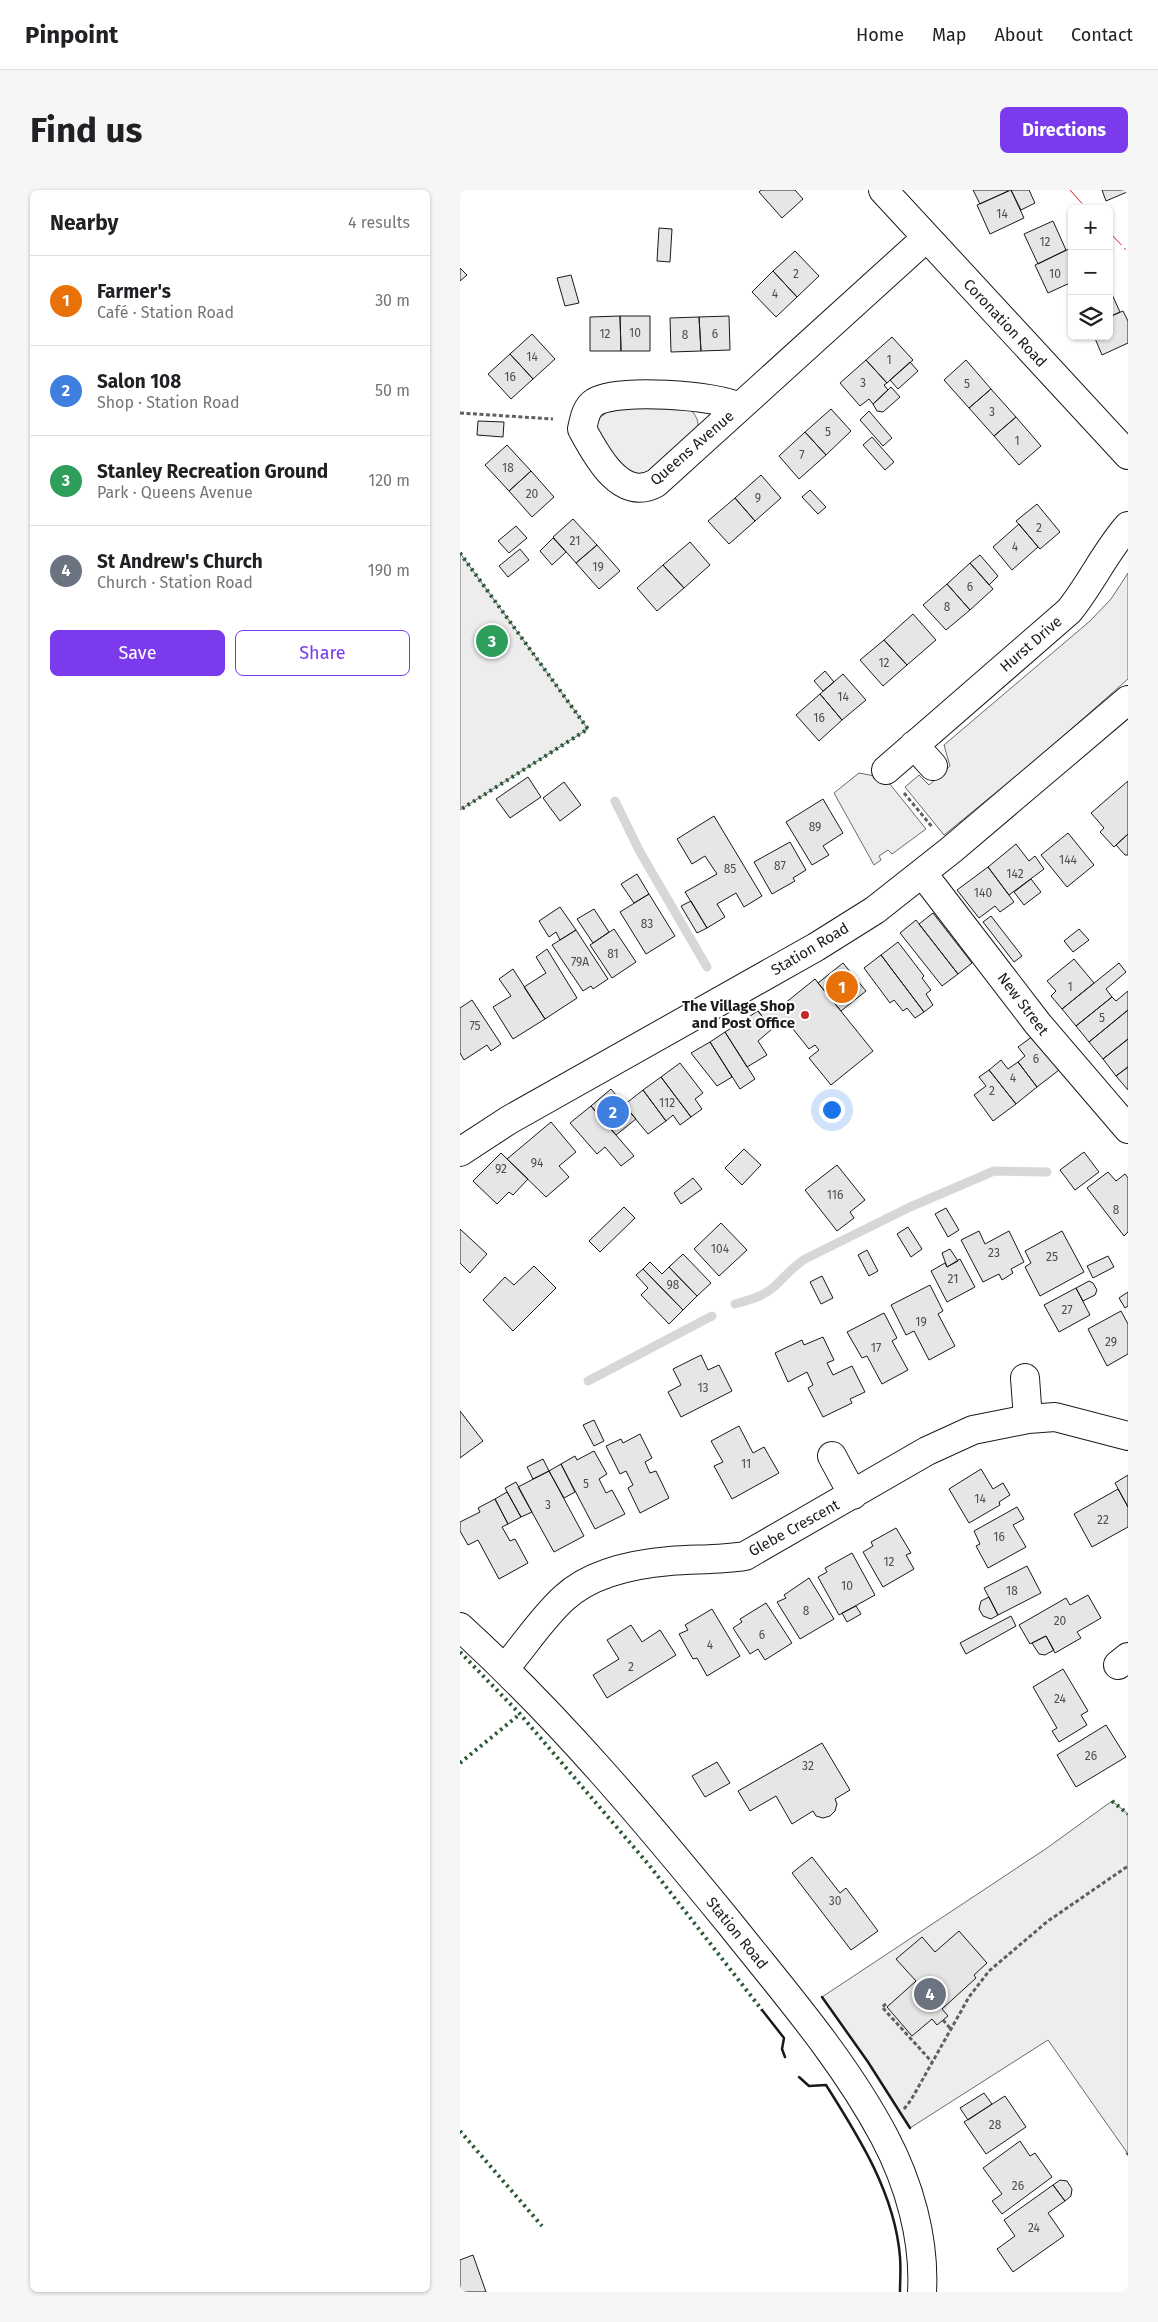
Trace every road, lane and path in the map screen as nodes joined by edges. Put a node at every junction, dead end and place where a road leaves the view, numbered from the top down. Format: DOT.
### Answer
graph roads {
  1 [pos="883,190"];
  2 [pos="926,238"];
  3 [pos="739,407"];
  4 [pos="460,412"];
  5 [pos="584,421"];
  6 [pos="1128,455"];
  7 [pos="1128,526"];
  8 [pos="1128,700"];
  9 [pos="914,745"];
  10 [pos="933,766"];
  11 [pos="886,770"];
  12 [pos="910,801"];
  13 [pos="917,808"];
  14 [pos="923,874"];
  15 [pos="1128,1129"];
  16 [pos="460,1152"];
  17 [pos="1025,1378"];
  18 [pos="1028,1418"];
  19 [pos="1128,1436"];
  20 [pos="832,1456"];
  21 [pos="853,1495"];
  22 [pos="460,1627"];
  23 [pos="505,1668"];
  24 [pos="1128,1866"];
  25 [pos="886,2004"];
  26 [pos="943,2020"];
  27 [pos="950,2028"];
  28 [pos="932,2062"];
  29 [pos="878,2126"];
  30 [pos="922,2292"];
  1 -- 2 [label="street, Coronation Road"];
  2 -- 3 [label="street, Queens Avenue"];
  2 -- 6 [label="street, Coronation Road"];
  3 -- 5 [label="street, Queens Avenue"];
  3 -- 5 [label="street, Queens Avenue"];
  4 -- 5 [label="path"];
  7 -- 9 [label="street, Hurst Drive"];
  8 -- 14 [label="street, Station Road"];
  9 -- 10 [label="street"];
  9 -- 11 [label="street, Hurst Drive"];
  12 -- 13 [label="path"];
  14 -- 15 [label="street, New Street"];
  14 -- 16 [label="street, Station Road"];
  17 -- 18 [label="street"];
  18 -- 19 [label="street, Glebe Crescent"];
  18 -- 21 [label="street, Glebe Crescent"];
  20 -- 21 [label="street, Glebe Crescent"];
  21 -- 23 [label="street, Glebe Crescent"];
  22 -- 23 [label="street, Station Road"];
  23 -- 29 [label="street, Station Road"];
  24 -- 27 [label="path"];
  25 -- 28 [label="path"];
  26 -- 27 [label="path"];
  27 -- 28 [label="path"];
  28 -- 29 [label="path"];
  29 -- 30 [label="street, Station Road"];
}
